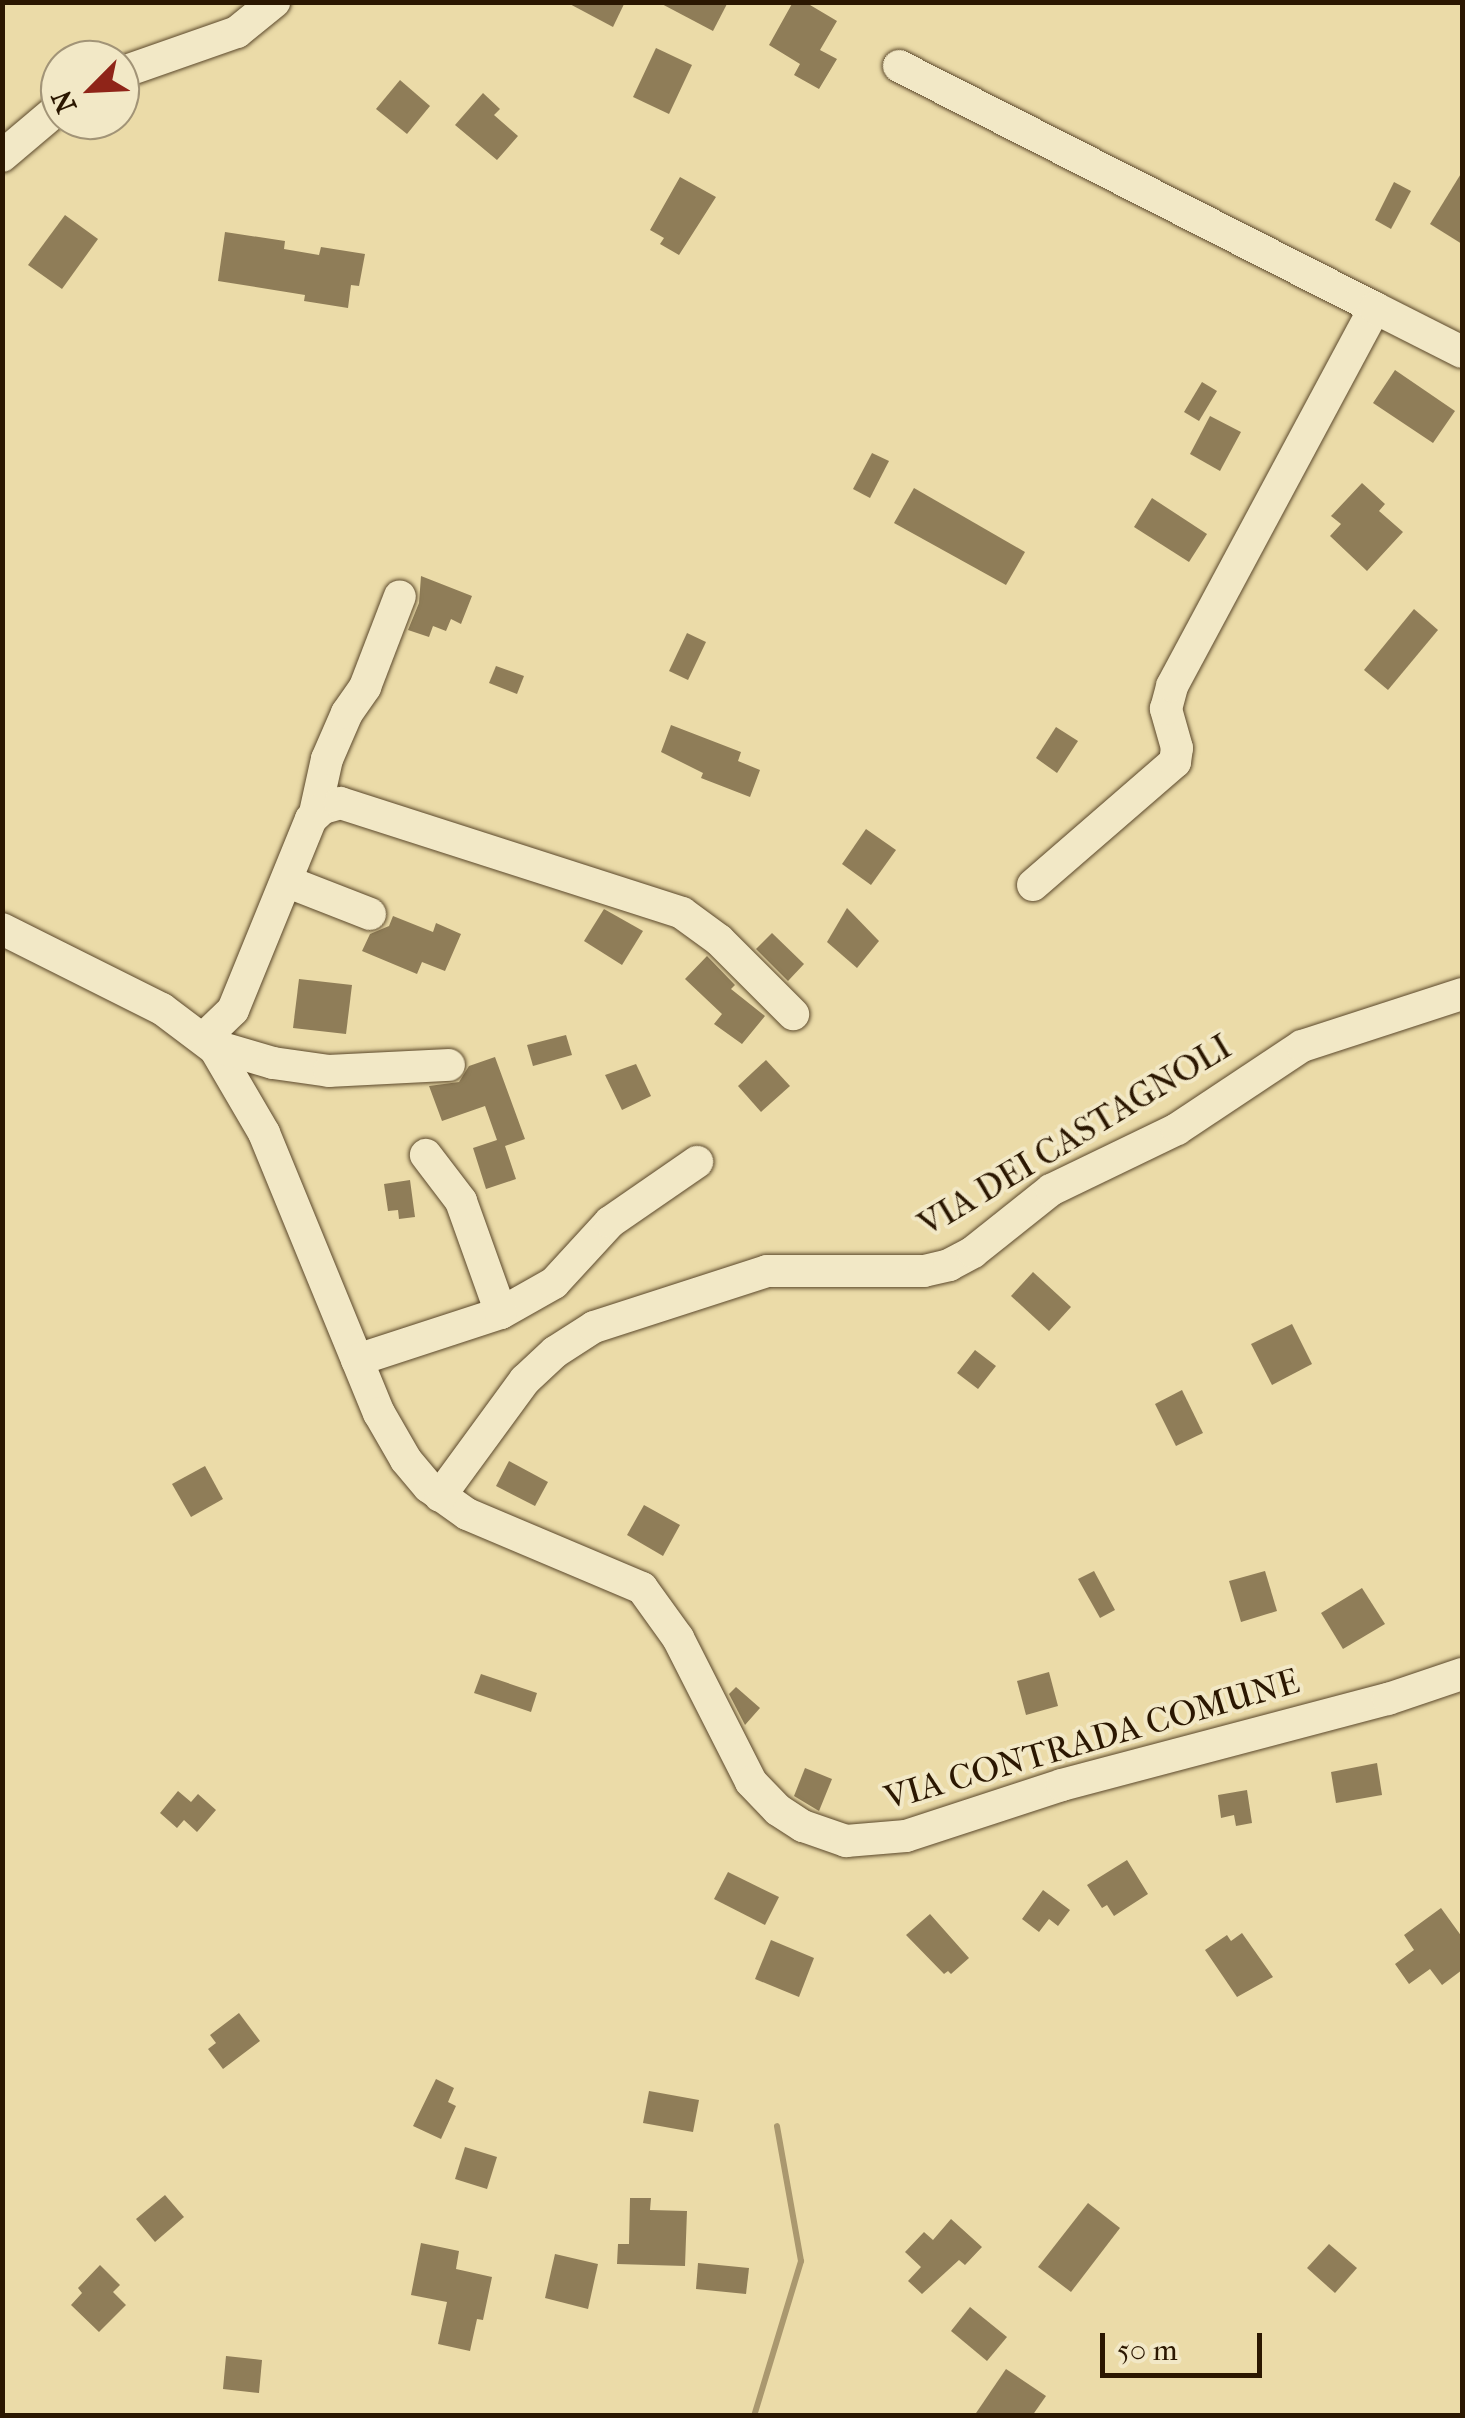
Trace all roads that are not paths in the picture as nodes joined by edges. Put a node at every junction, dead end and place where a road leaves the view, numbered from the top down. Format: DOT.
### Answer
graph roads {
  1 [pos="274,2"];
  2 [pos="140,66"];
  3 [pos="898,66"];
  4 [pos="40,124"];
  5 [pos="2,156"];
  6 [pos="1375,308"];
  7 [pos="1462,352"];
  8 [pos="400,596"];
  9 [pos="315,814"];
  10 [pos="288,882"];
  11 [pos="1033,886"];
  12 [pos="370,914"];
  13 [pos="3,930"];
  14 [pos="1460,1003"];
  15 [pos="793,1014"];
  16 [pos="208,1042"];
  17 [pos="449,1065"];
  18 [pos="426,1155"];
  19 [pos="697,1162"];
  20 [pos="502,1313"];
  21 [pos="357,1360"];
  22 [pos="440,1496"];
  23 [pos="1462,1674"];
  1 -- 2 [label="street"];
  3 -- 6 [label="street"];
  4 -- 5 [label="street"];
  6 -- 7 [label="street"];
  6 -- 11 [label="street"];
  8 -- 9 [label="street"];
  9 -- 10 [label="street"];
  9 -- 15 [label="street"];
  10 -- 12 [label="street"];
  10 -- 16 [label="street"];
  13 -- 16 [label="street, VIA CONTRADA COMUNE"];
  14 -- 22 [label="street, VIA DEI CASTAGNOLI"];
  16 -- 17 [label="street"];
  16 -- 21 [label="street, VIA CONTRADA COMUNE"];
  18 -- 20 [label="street"];
  19 -- 20 [label="street"];
  20 -- 21 [label="street"];
  21 -- 22 [label="street, VIA CONTRADA COMUNE"];
  22 -- 23 [label="street, VIA CONTRADA COMUNE"];
}
